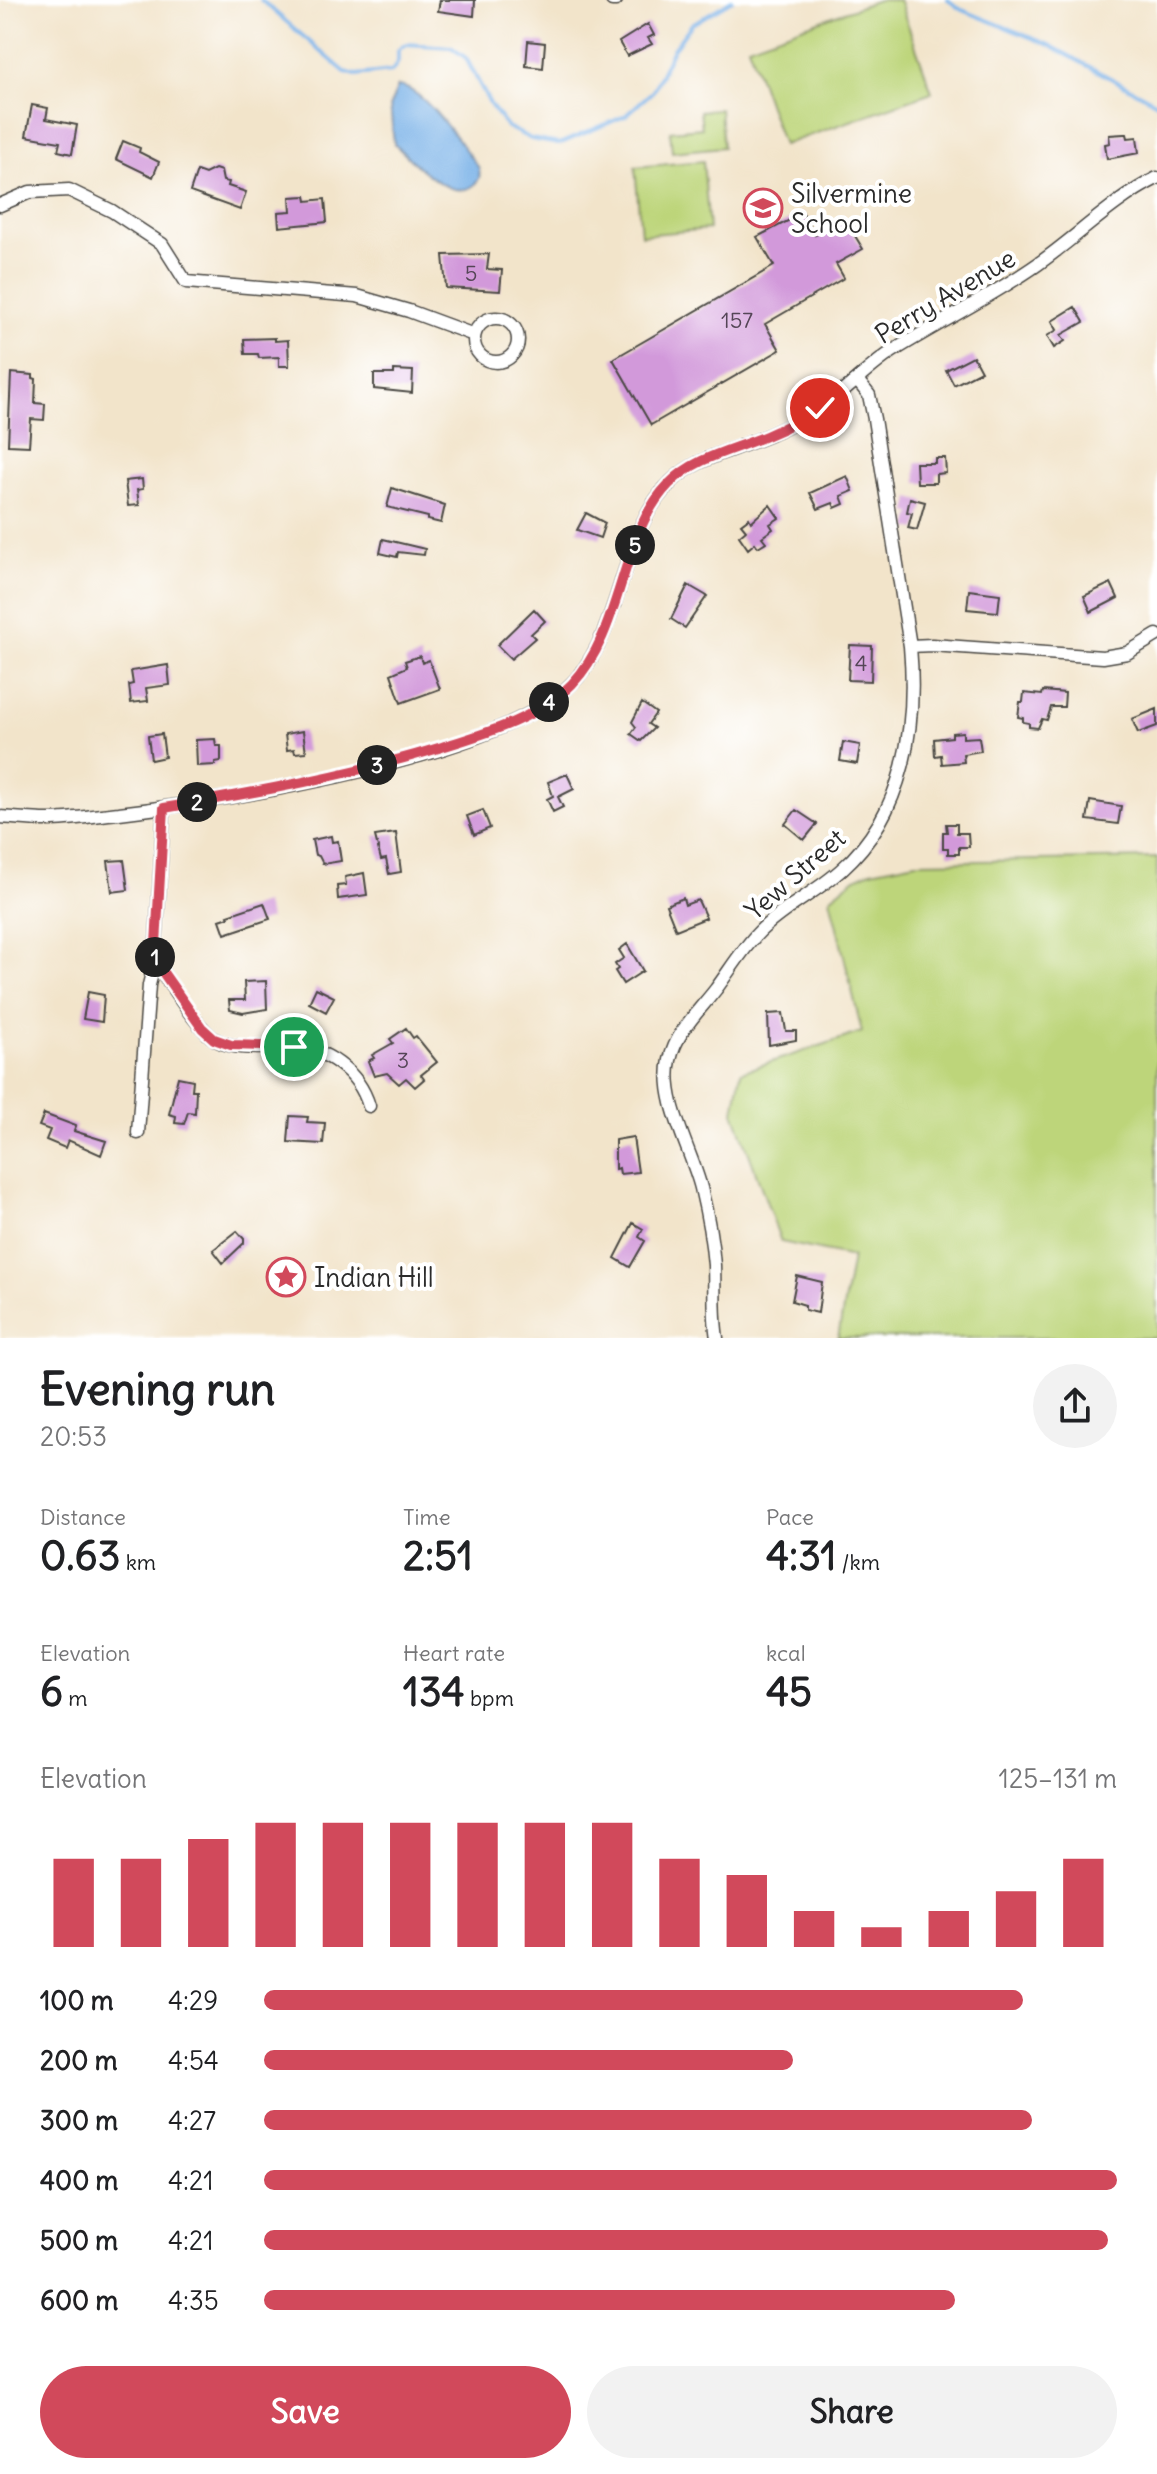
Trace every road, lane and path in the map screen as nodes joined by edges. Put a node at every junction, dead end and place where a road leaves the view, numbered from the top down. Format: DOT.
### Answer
graph roads {
  1 [pos="1157,178"];
  2 [pos="0,205"];
  3 [pos="474,335"];
  4 [pos="857,380"];
  5 [pos="1157,635"];
  6 [pos="910,646"];
  7 [pos="164,808"];
  8 [pos="0,817"];
  9 [pos="155,961"];
  10 [pos="369,1106"];
  11 [pos="138,1133"];
  12 [pos="717,1338"];
  1 -- 4 [label="street, Perry Avenue"];
  2 -- 3 [label="street"];
  4 -- 6 [label="street, Yew Street"];
  4 -- 7 [label="street, Perry Avenue"];
  5 -- 6 [label="street"];
  6 -- 12 [label="street, Yew Street"];
  7 -- 8 [label="street, Perry Avenue"];
  7 -- 9 [label="street"];
  9 -- 10 [label="street"];
  9 -- 11 [label="street"];
}
